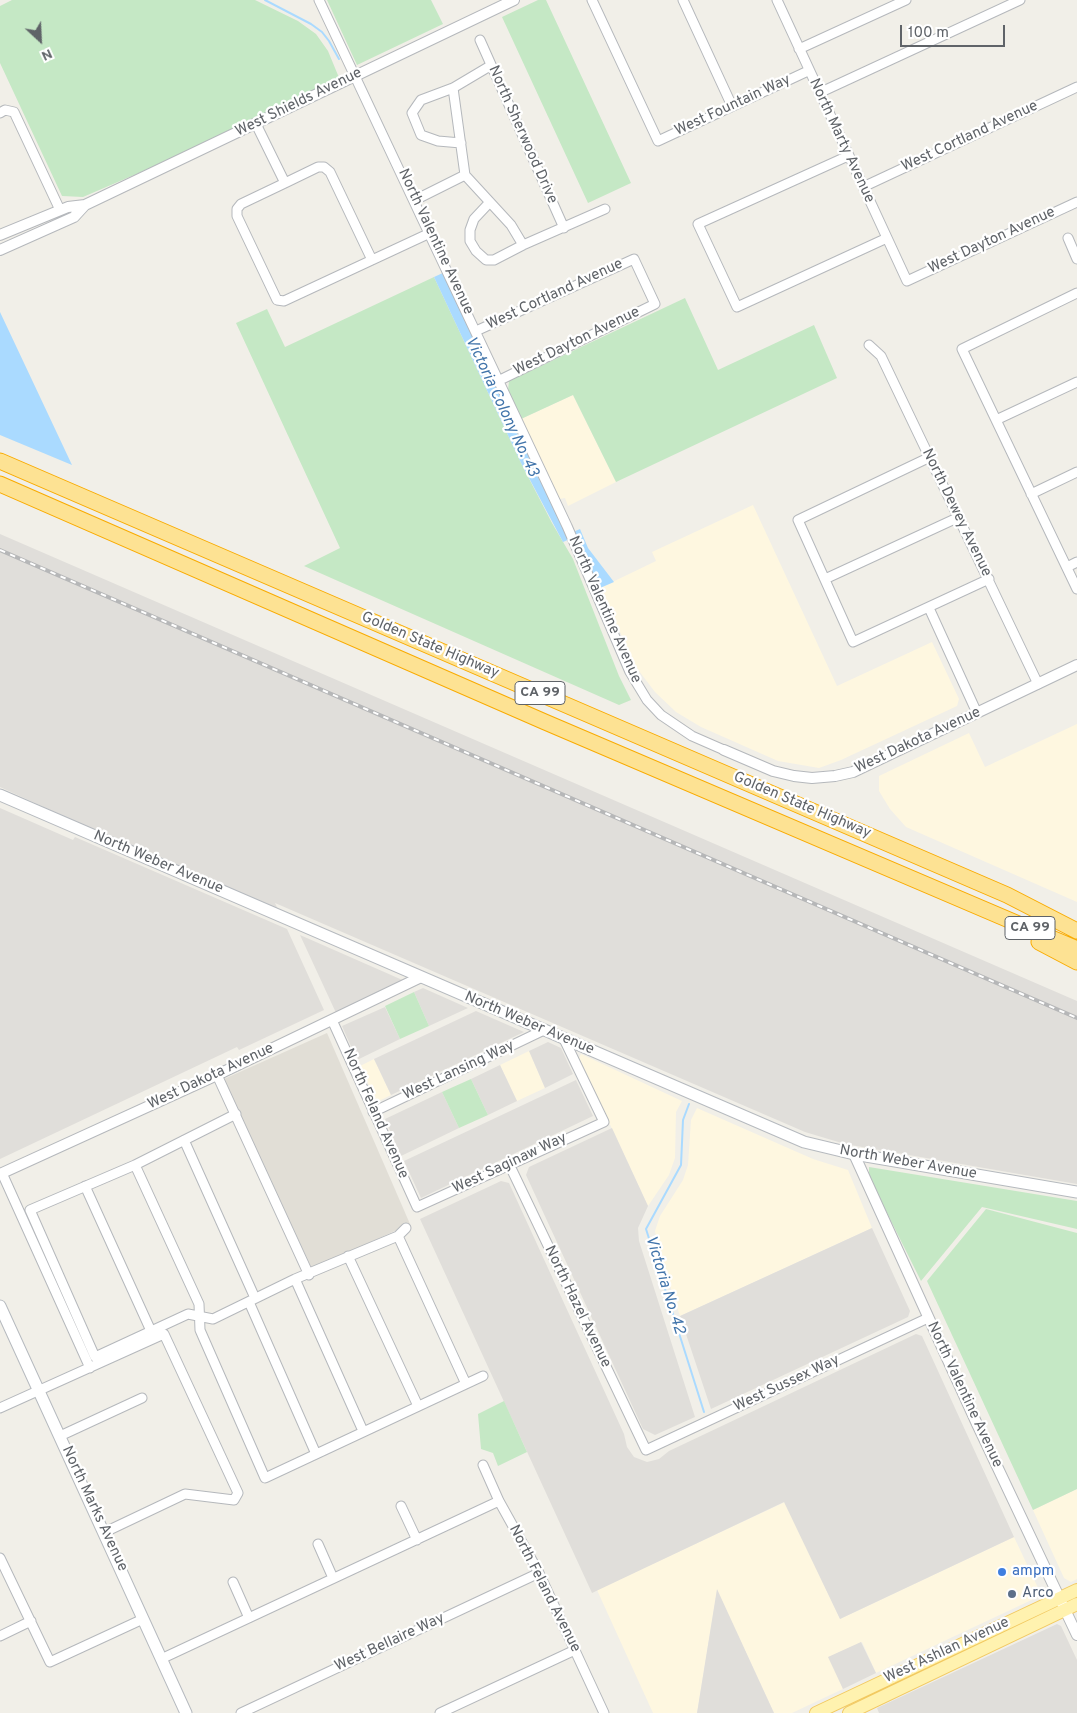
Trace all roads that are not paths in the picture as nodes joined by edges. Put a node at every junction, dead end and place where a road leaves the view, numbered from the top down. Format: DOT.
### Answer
graph roads {
  1 [pos="319,0"];
  2 [pos="514,0"];
  3 [pos="592,0"];
  4 [pos="683,0"];
  5 [pos="777,0"];
  6 [pos="905,0"];
  7 [pos="1020,0"];
  8 [pos="480,40"];
  9 [pos="799,49"];
  10 [pos="490,66"];
  11 [pos="808,71"];
  12 [pos="357,75"];
  13 [pos="1077,87"];
  14 [pos="453,88"];
  15 [pos="820,93"];
  16 [pos="732,106"];
  17 [pos="0,113"];
  18 [pos="256,124"];
  19 [pos="461,143"];
  20 [pos="848,156"];
  21 [pos="465,175"];
  22 [pos="284,183"];
  23 [pos="863,187"];
  24 [pos="415,200"];
  25 [pos="490,202"];
  26 [pos="1077,202"];
  27 [pos="85,205"];
  28 [pos="605,209"];
  29 [pos="60,210"];
  30 [pos="564,228"];
  31 [pos="430,233"];
  32 [pos="0,235"];
  33 [pos="887,238"];
  34 [pos="1068,238"];
  35 [pos="522,245"];
  36 [pos="0,250"];
  37 [pos="634,259"];
  38 [pos="1077,259"];
  39 [pos="372,260"];
  40 [pos="907,281"];
  41 [pos="1077,293"];
  42 [pos="476,331"];
  43 [pos="869,344"];
  44 [pos="500,380"];
  45 [pos="1077,382"];
  46 [pos="996,420"];
  47 [pos="928,458"];
  48 [pos="0,461"];
  49 [pos="1077,472"];
  50 [pos="0,484"];
  51 [pos="1031,494"];
  52 [pos="957,518"];
  53 [pos="1077,562"];
  54 [pos="1067,567"];
  55 [pos="825,579"];
  56 [pos="989,579"];
  57 [pos="1077,589"];
  58 [pos="929,608"];
  59 [pos="1077,665"];
  60 [pos="1038,684"];
  61 [pos="977,713"];
  62 [pos="724,750"];
  63 [pos="0,795"];
  64 [pos="1007,895"];
  65 [pos="982,908"];
  66 [pos="1077,920"];
  67 [pos="1077,931"];
  68 [pos="1077,949"];
  69 [pos="1077,962"];
  70 [pos="421,977"];
  71 [pos="332,1020"];
  72 [pos="544,1030"];
  73 [pos="564,1039"];
  74 [pos="217,1075"];
  75 [pos="373,1112"];
  76 [pos="236,1114"];
  77 [pos="184,1140"];
  78 [pos="854,1154"];
  79 [pos="135,1164"];
  80 [pos="509,1164"];
  81 [pos="1,1174"];
  82 [pos="85,1186"];
  83 [pos="1077,1192"];
  84 [pos="417,1208"];
  85 [pos="406,1228"];
  86 [pos="398,1236"];
  87 [pos="348,1256"];
  88 [pos="309,1274"];
  89 [pos="295,1280"];
  90 [pos="252,1300"];
  91 [pos="0,1306"];
  92 [pos="199,1317"];
  93 [pos="928,1318"];
  94 [pos="152,1331"];
  95 [pos="90,1368"];
  96 [pos="483,1376"];
  97 [pos="466,1384"];
  98 [pos="39,1391"];
  99 [pos="142,1398"];
  100 [pos="418,1406"];
  101 [pos="0,1408"];
  102 [pos="363,1431"];
  103 [pos="60,1436"];
  104 [pos="646,1450"];
  105 [pos="316,1454"];
  106 [pos="483,1465"];
  107 [pos="499,1501"];
  108 [pos="400,1506"];
  109 [pos="105,1532"];
  110 [pos="417,1540"];
  111 [pos="318,1544"];
  112 [pos="0,1558"];
  113 [pos="540,1573"];
  114 [pos="334,1578"];
  115 [pos="233,1582"];
  116 [pos="1077,1590"];
  117 [pos="1062,1604"];
  118 [pos="1077,1604"];
  119 [pos="249,1618"];
  120 [pos="143,1619"];
  121 [pos="31,1621"];
  122 [pos="1077,1635"];
  123 [pos="0,1636"];
  124 [pos="575,1650"];
  125 [pos="161,1659"];
  126 [pos="186,1713"];
  127 [pos="241,1713"];
  128 [pos="440,1713"];
  129 [pos="604,1713"];
  130 [pos="816,1713"];
  131 [pos="849,1713"];
  1 -- 12 [label="street, North Valentine Avenue"];
  2 -- 12 [label="street, West Shields Avenue"];
  3 -- 16 [label="street, West Fountain Way"];
  4 -- 16 [label="street"];
  5 -- 9 [label="street, North Marty Avenue"];
  6 -- 9 [label="street"];
  7 -- 15 [label="street"];
  8 -- 10 [label="street, North Sherwood Drive"];
  9 -- 11 [label="street, North Marty Avenue"];
  10 -- 14 [label="street"];
  10 -- 30 [label="street, North Sherwood Drive"];
  11 -- 15 [label="street, North Marty Avenue"];
  11 -- 16 [label="street, West Fountain Way"];
  12 -- 18 [label="street, West Shields Avenue"];
  12 -- 24 [label="street, North Valentine Avenue"];
  13 -- 23 [label="street, West Cortland Avenue"];
  14 -- 19 [label="street"];
  14 -- 19 [label="street"];
  15 -- 20 [label="street, North Marty Avenue"];
  17 -- 29 [label="street"];
  18 -- 22 [label="street"];
  18 -- 27 [label="street, West Shields Avenue"];
  19 -- 21 [label="street"];
  20 -- 23 [label="street, North Marty Avenue"];
  20 -- 33 [label="street"];
  21 -- 24 [label="street"];
  21 -- 25 [label="street"];
  22 -- 39 [label="street"];
  22 -- 39 [label="street"];
  23 -- 33 [label="street, North Marty Avenue"];
  24 -- 31 [label="street, North Valentine Avenue"];
  25 -- 35 [label="street"];
  25 -- 35 [label="street"];
  26 -- 40 [label="street, West Dayton Avenue"];
  27 -- 29 [label="street, West Shields Avenue"];
  27 -- 36 [label="street, West Shields Avenue"];
  28 -- 30 [label="street"];
  29 -- 32 [label="street, West Shields Avenue"];
  30 -- 35 [label="street"];
  31 -- 39 [label="street"];
  31 -- 42 [label="street, North Valentine Avenue"];
  33 -- 40 [label="street, North Marty Avenue"];
  34 -- 38 [label="street"];
  37 -- 42 [label="street, West Cortland Avenue"];
  37 -- 44 [label="street, West Dayton Avenue"];
  41 -- 46 [label="street"];
  42 -- 44 [label="street, North Valentine Avenue"];
  43 -- 47 [label="street, North Dewey Avenue"];
  44 -- 62 [label="street, North Valentine Avenue"];
  45 -- 46 [label="street"];
  46 -- 51 [label="street"];
  47 -- 52 [label="street, North Dewey Avenue"];
  47 -- 55 [label="street"];
  48 -- 64 [label="highway, Golden State Highway / CA 99"];
  49 -- 51 [label="street"];
  50 -- 65 [label="highway, Golden State Highway / CA 99"];
  51 -- 54 [label="street"];
  52 -- 55 [label="street"];
  52 -- 56 [label="street, North Dewey Avenue"];
  53 -- 54 [label="street"];
  54 -- 57 [label="street"];
  55 -- 58 [label="street"];
  56 -- 58 [label="street"];
  56 -- 60 [label="street, North Dewey Avenue"];
  58 -- 61 [label="street"];
  59 -- 60 [label="street, West Dakota Avenue"];
  60 -- 61 [label="street, West Dakota Avenue"];
  61 -- 62 [label="street, West Dakota Avenue"];
  63 -- 70 [label="main road, North Weber Avenue"];
  64 -- 66 [label="highway"];
  64 -- 67 [label="highway, Golden State Highway / CA 99"];
  65 -- 68 [label="highway, Golden State Highway / CA 99"];
  65 -- 69 [label="highway"];
  70 -- 71 [label="street, West Dakota Avenue"];
  70 -- 72 [label="main road, North Weber Avenue"];
  71 -- 74 [label="street, West Dakota Avenue"];
  71 -- 75 [label="street, North Feland Avenue"];
  72 -- 73 [label="main road, North Weber Avenue"];
  72 -- 75 [label="street, West Lansing Way"];
  73 -- 78 [label="main road, North Weber Avenue"];
  73 -- 80 [label="street, West Saginaw Way"];
  74 -- 76 [label="street"];
  74 -- 81 [label="street, West Dakota Avenue"];
  75 -- 84 [label="street, North Feland Avenue"];
  76 -- 77 [label="street"];
  76 -- 88 [label="street"];
  77 -- 79 [label="street"];
  77 -- 90 [label="street"];
  78 -- 83 [label="main road, North Weber Avenue"];
  78 -- 93 [label="street, North Valentine Avenue"];
  79 -- 82 [label="street"];
  79 -- 92 [label="street"];
  80 -- 84 [label="street, West Saginaw Way"];
  80 -- 104 [label="street, North Hazel Avenue"];
  81 -- 95 [label="street"];
  82 -- 94 [label="street"];
  82 -- 94 [label="street"];
  85 -- 86 [label="street"];
  86 -- 87 [label="street"];
  86 -- 97 [label="street"];
  87 -- 88 [label="street"];
  87 -- 100 [label="street"];
  88 -- 89 [label="street"];
  89 -- 90 [label="street"];
  89 -- 102 [label="street"];
  90 -- 92 [label="street"];
  90 -- 105 [label="street"];
  91 -- 98 [label="main road, North Marks Avenue"];
  92 -- 94 [label="street"];
  92 -- 105 [label="street"];
  93 -- 104 [label="street, West Sussex Way"];
  93 -- 117 [label="street, North Valentine Avenue"];
  95 -- 98 [label="street"];
  95 -- 109 [label="street"];
  96 -- 97 [label="street"];
  97 -- 100 [label="street"];
  98 -- 101 [label="street"];
  98 -- 103 [label="main road, North Marks Avenue"];
  99 -- 103 [label="street"];
  100 -- 102 [label="street"];
  102 -- 105 [label="street"];
  103 -- 109 [label="main road, North Marks Avenue"];
  106 -- 107 [label="street, North Feland Avenue"];
  107 -- 110 [label="street"];
  107 -- 113 [label="street, North Feland Avenue"];
  108 -- 110 [label="street"];
  109 -- 120 [label="main road, North Marks Avenue"];
  110 -- 114 [label="street"];
  111 -- 114 [label="street"];
  112 -- 121 [label="street"];
  113 -- 124 [label="street, North Feland Avenue"];
  113 -- 127 [label="street, West Bellaire Way"];
  114 -- 119 [label="street"];
  115 -- 119 [label="street"];
  116 -- 117 [label="main road, West Ashlan Avenue"];
  117 -- 118 [label="main road, West Ashlan Avenue"];
  117 -- 122 [label="street, North Valentine Avenue"];
  117 -- 130 [label="main road, West Ashlan Avenue"];
  117 -- 131 [label="main road, West Ashlan Avenue"];
  119 -- 125 [label="street"];
  120 -- 121 [label="street"];
  120 -- 125 [label="main road, North Marks Avenue"];
  121 -- 123 [label="street"];
  124 -- 128 [label="street"];
  124 -- 129 [label="street, North Feland Avenue"];
  125 -- 126 [label="main road, North Marks Avenue"];
}
